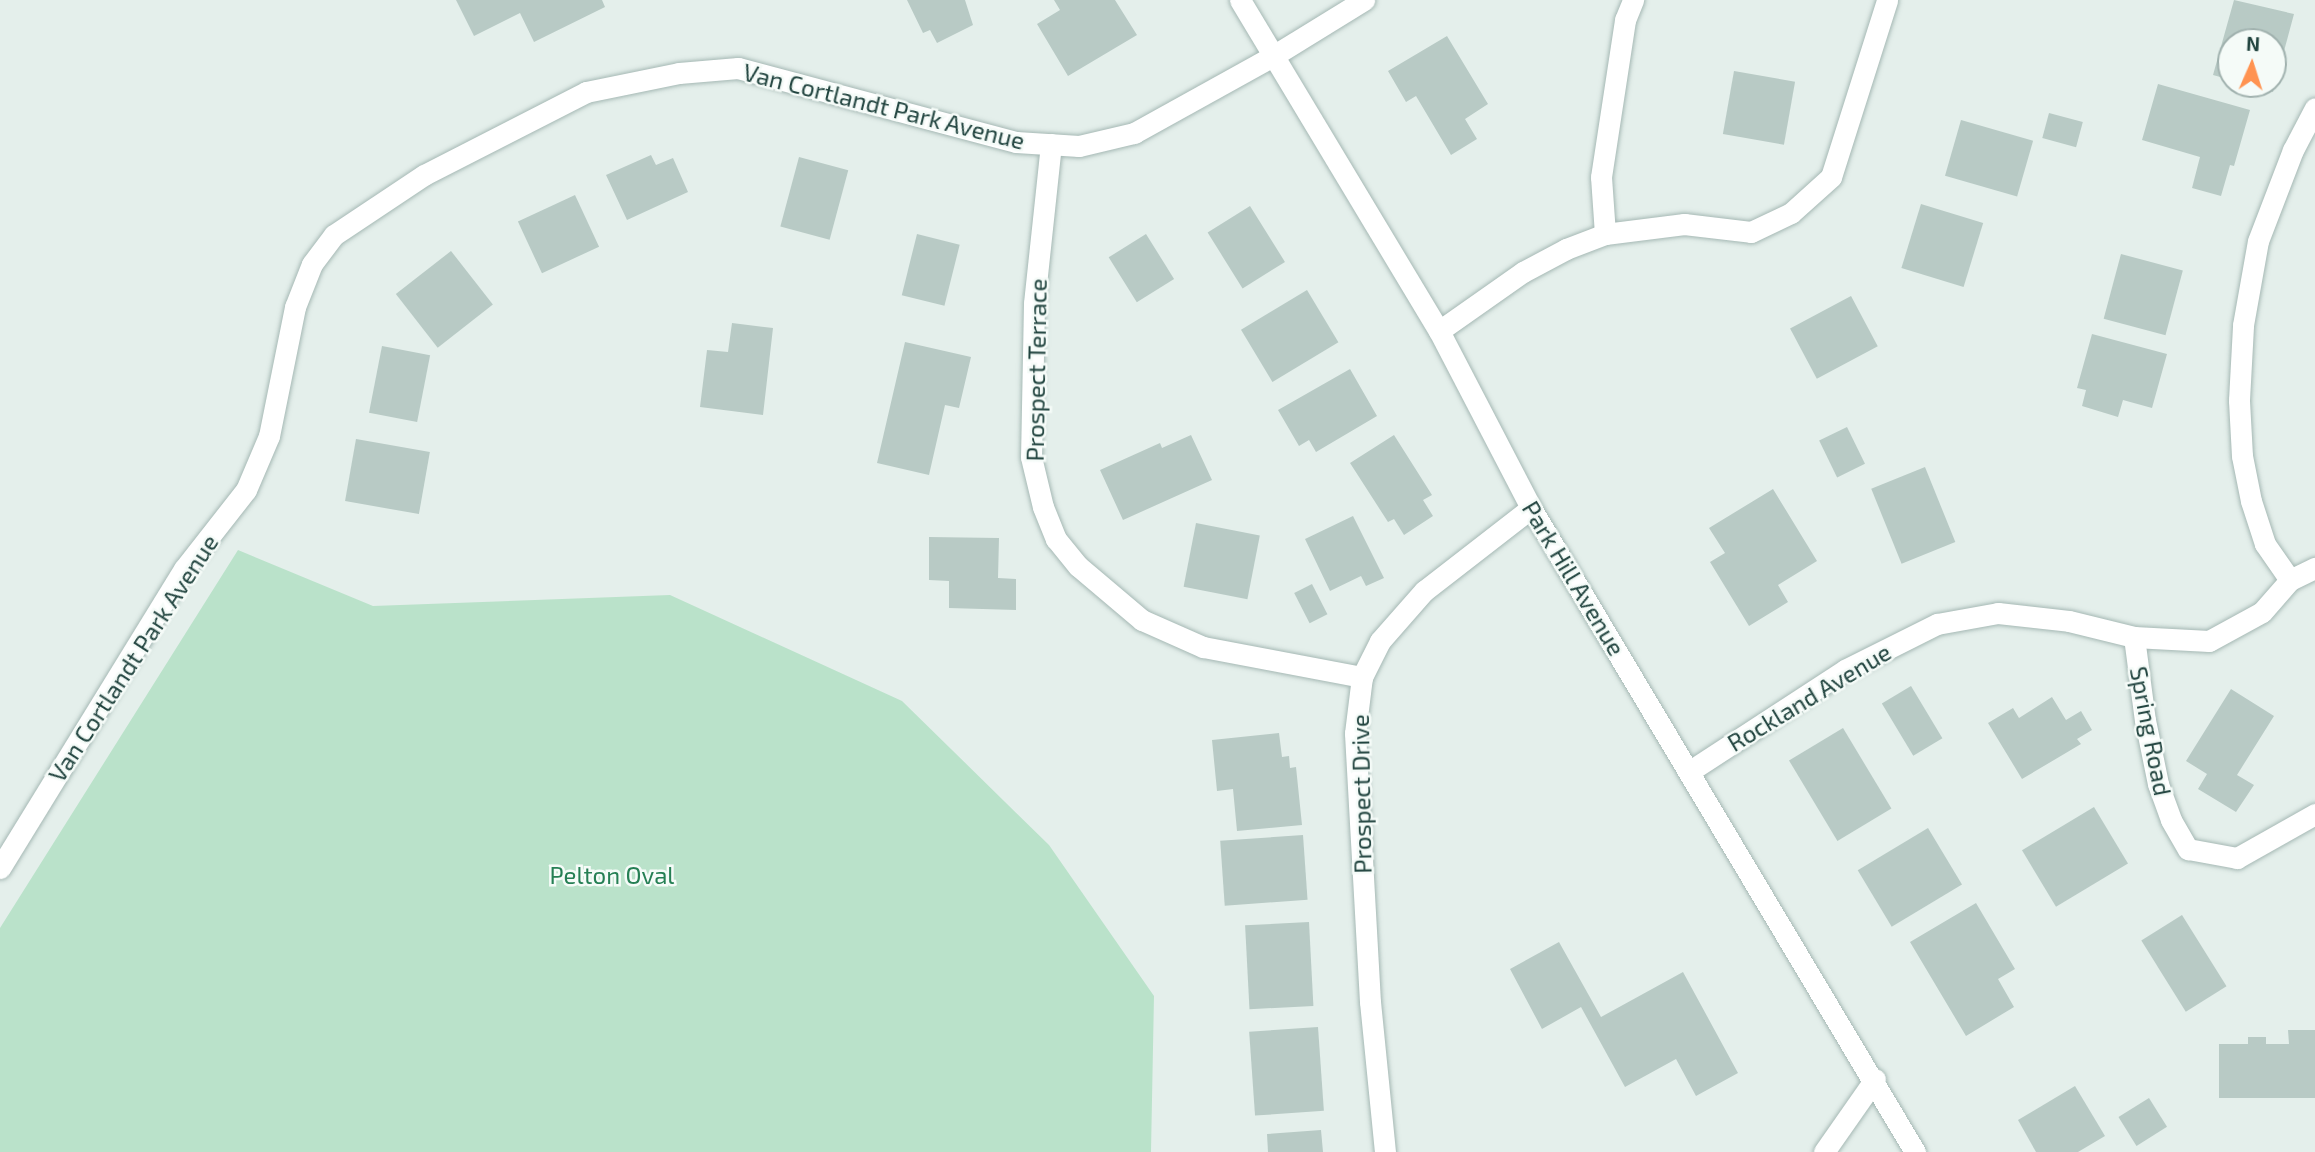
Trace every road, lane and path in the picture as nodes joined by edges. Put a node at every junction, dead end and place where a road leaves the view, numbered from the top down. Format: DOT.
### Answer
graph roads {
  1 [pos="1240,0"];
  2 [pos="1364,0"];
  3 [pos="1633,0"];
  4 [pos="1886,0"];
  5 [pos="1273,56"];
  6 [pos="2315,108"];
  7 [pos="1051,144"];
  8 [pos="1605,234"];
  9 [pos="1439,331"];
  10 [pos="1531,508"];
  11 [pos="2315,568"];
  12 [pos="2290,580"];
  13 [pos="2134,637"];
  14 [pos="1363,677"];
  15 [pos="1690,771"];
  16 [pos="2315,814"];
  17 [pos="0,868"];
  18 [pos="1875,1079"];
  19 [pos="1385,1152"];
  20 [pos="1824,1152"];
  21 [pos="1915,1152"];
  1 -- 5 [label="street, Park Hill Avenue"];
  2 -- 5 [label="street, Van Cortlandt Park Avenue"];
  3 -- 8 [label="street"];
  4 -- 8 [label="street"];
  5 -- 7 [label="street, Van Cortlandt Park Avenue"];
  5 -- 9 [label="street, Park Hill Avenue"];
  6 -- 12 [label="street"];
  7 -- 14 [label="street, Prospect Terrace"];
  7 -- 17 [label="street, Van Cortlandt Park Avenue"];
  8 -- 9 [label="street"];
  9 -- 10 [label="street, Park Hill Avenue"];
  10 -- 14 [label="street, Prospect Drive"];
  10 -- 15 [label="street, Park Hill Avenue"];
  11 -- 12 [label="street"];
  12 -- 13 [label="street, Rockland Avenue"];
  13 -- 15 [label="street, Rockland Avenue"];
  13 -- 16 [label="street, Spring Road"];
  14 -- 19 [label="street, Prospect Drive"];
  15 -- 18 [label="street, Park Hill Avenue"];
  18 -- 20 [label="street"];
  18 -- 21 [label="street, Park Hill Avenue"];
}
